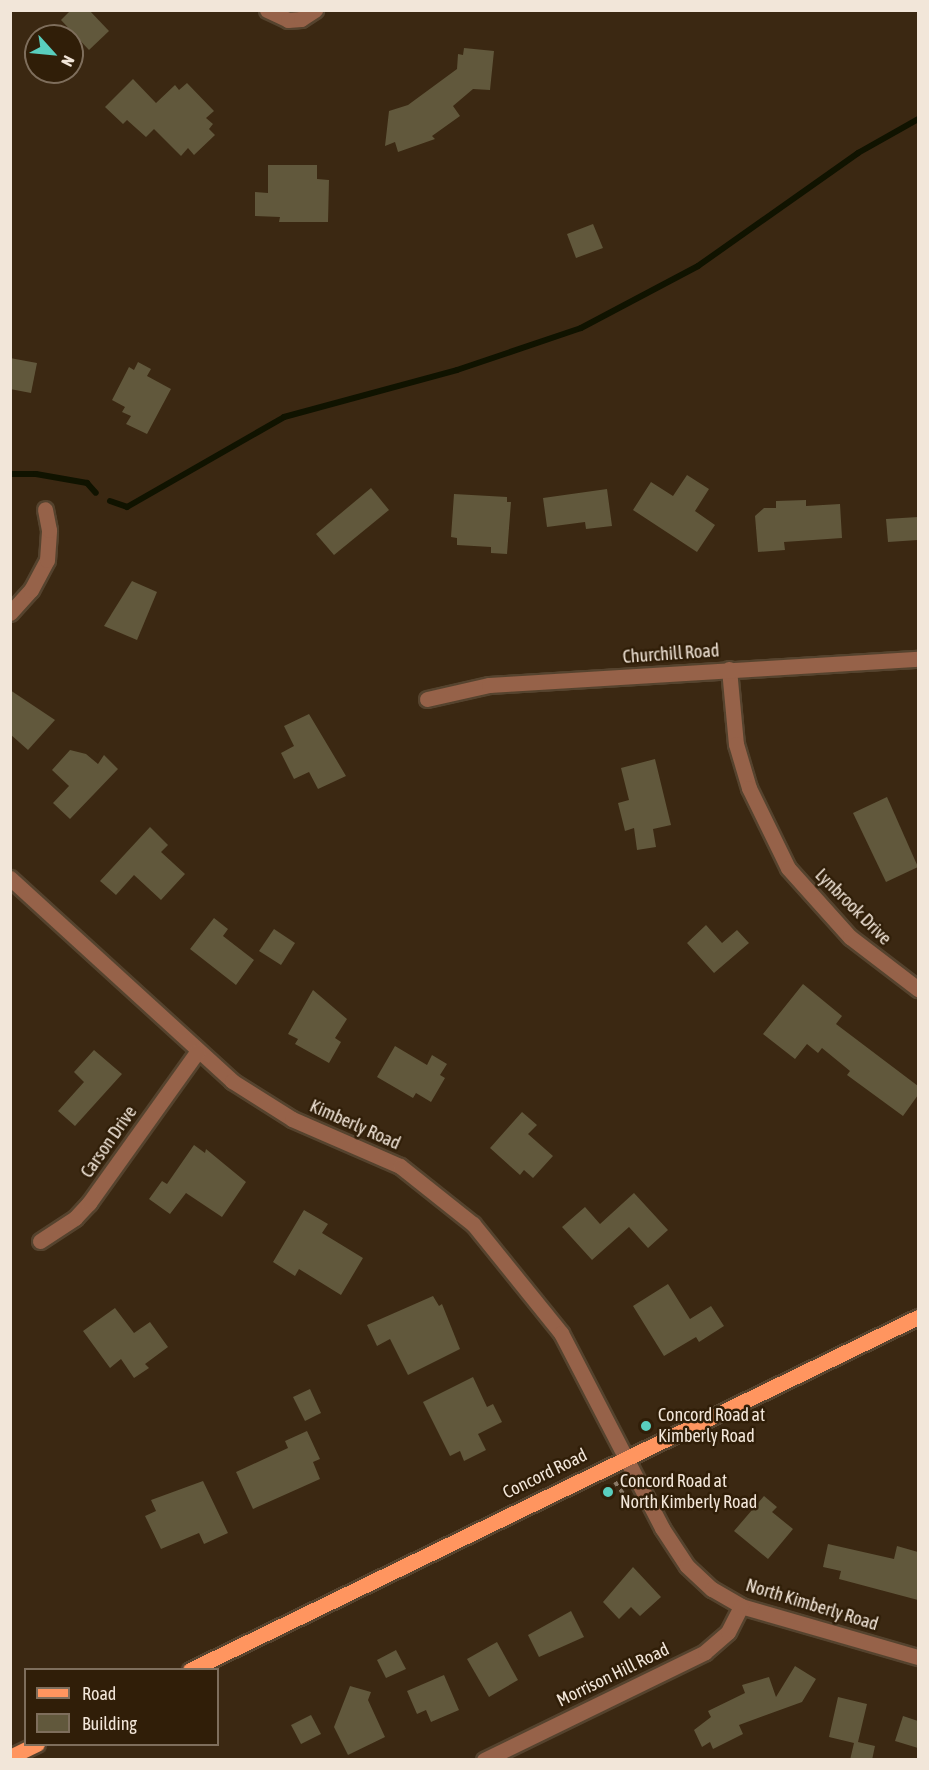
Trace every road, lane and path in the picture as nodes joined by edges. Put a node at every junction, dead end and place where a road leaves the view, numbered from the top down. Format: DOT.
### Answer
graph roads {
  1 [pos="267,10"];
  2 [pos="315,10"];
  3 [pos="45,509"];
  4 [pos="10,613"];
  5 [pos="918,659"];
  6 [pos="729,669"];
  7 [pos="427,699"];
  8 [pos="10,878"];
  9 [pos="918,989"];
  10 [pos="197,1052"];
  11 [pos="40,1241"];
  12 [pos="918,1317"];
  13 [pos="625,1457"];
  14 [pos="741,1606"];
  15 [pos="918,1656"];
  16 [pos="194,1668"];
  17 [pos="33,1746"];
  18 [pos="10,1757"];
  19 [pos="484,1760"];
  1 -- 2 [label="street"];
  3 -- 4 [label="street"];
  5 -- 6 [label="street, Churchill Road"];
  6 -- 7 [label="street, Churchill Road"];
  6 -- 9 [label="street, Lynbrook Drive"];
  8 -- 10 [label="street, Kimberly Road"];
  10 -- 11 [label="street, Carson Drive"];
  10 -- 13 [label="street, Kimberly Road"];
  12 -- 13 [label="main road, Concord Road"];
  13 -- 14 [label="street, North Kimberly Road"];
  13 -- 16 [label="main road, Concord Road"];
  14 -- 15 [label="street, North Kimberly Road"];
  14 -- 19 [label="street, Morrison Hill Road"];
  17 -- 18 [label="main road"];
}
